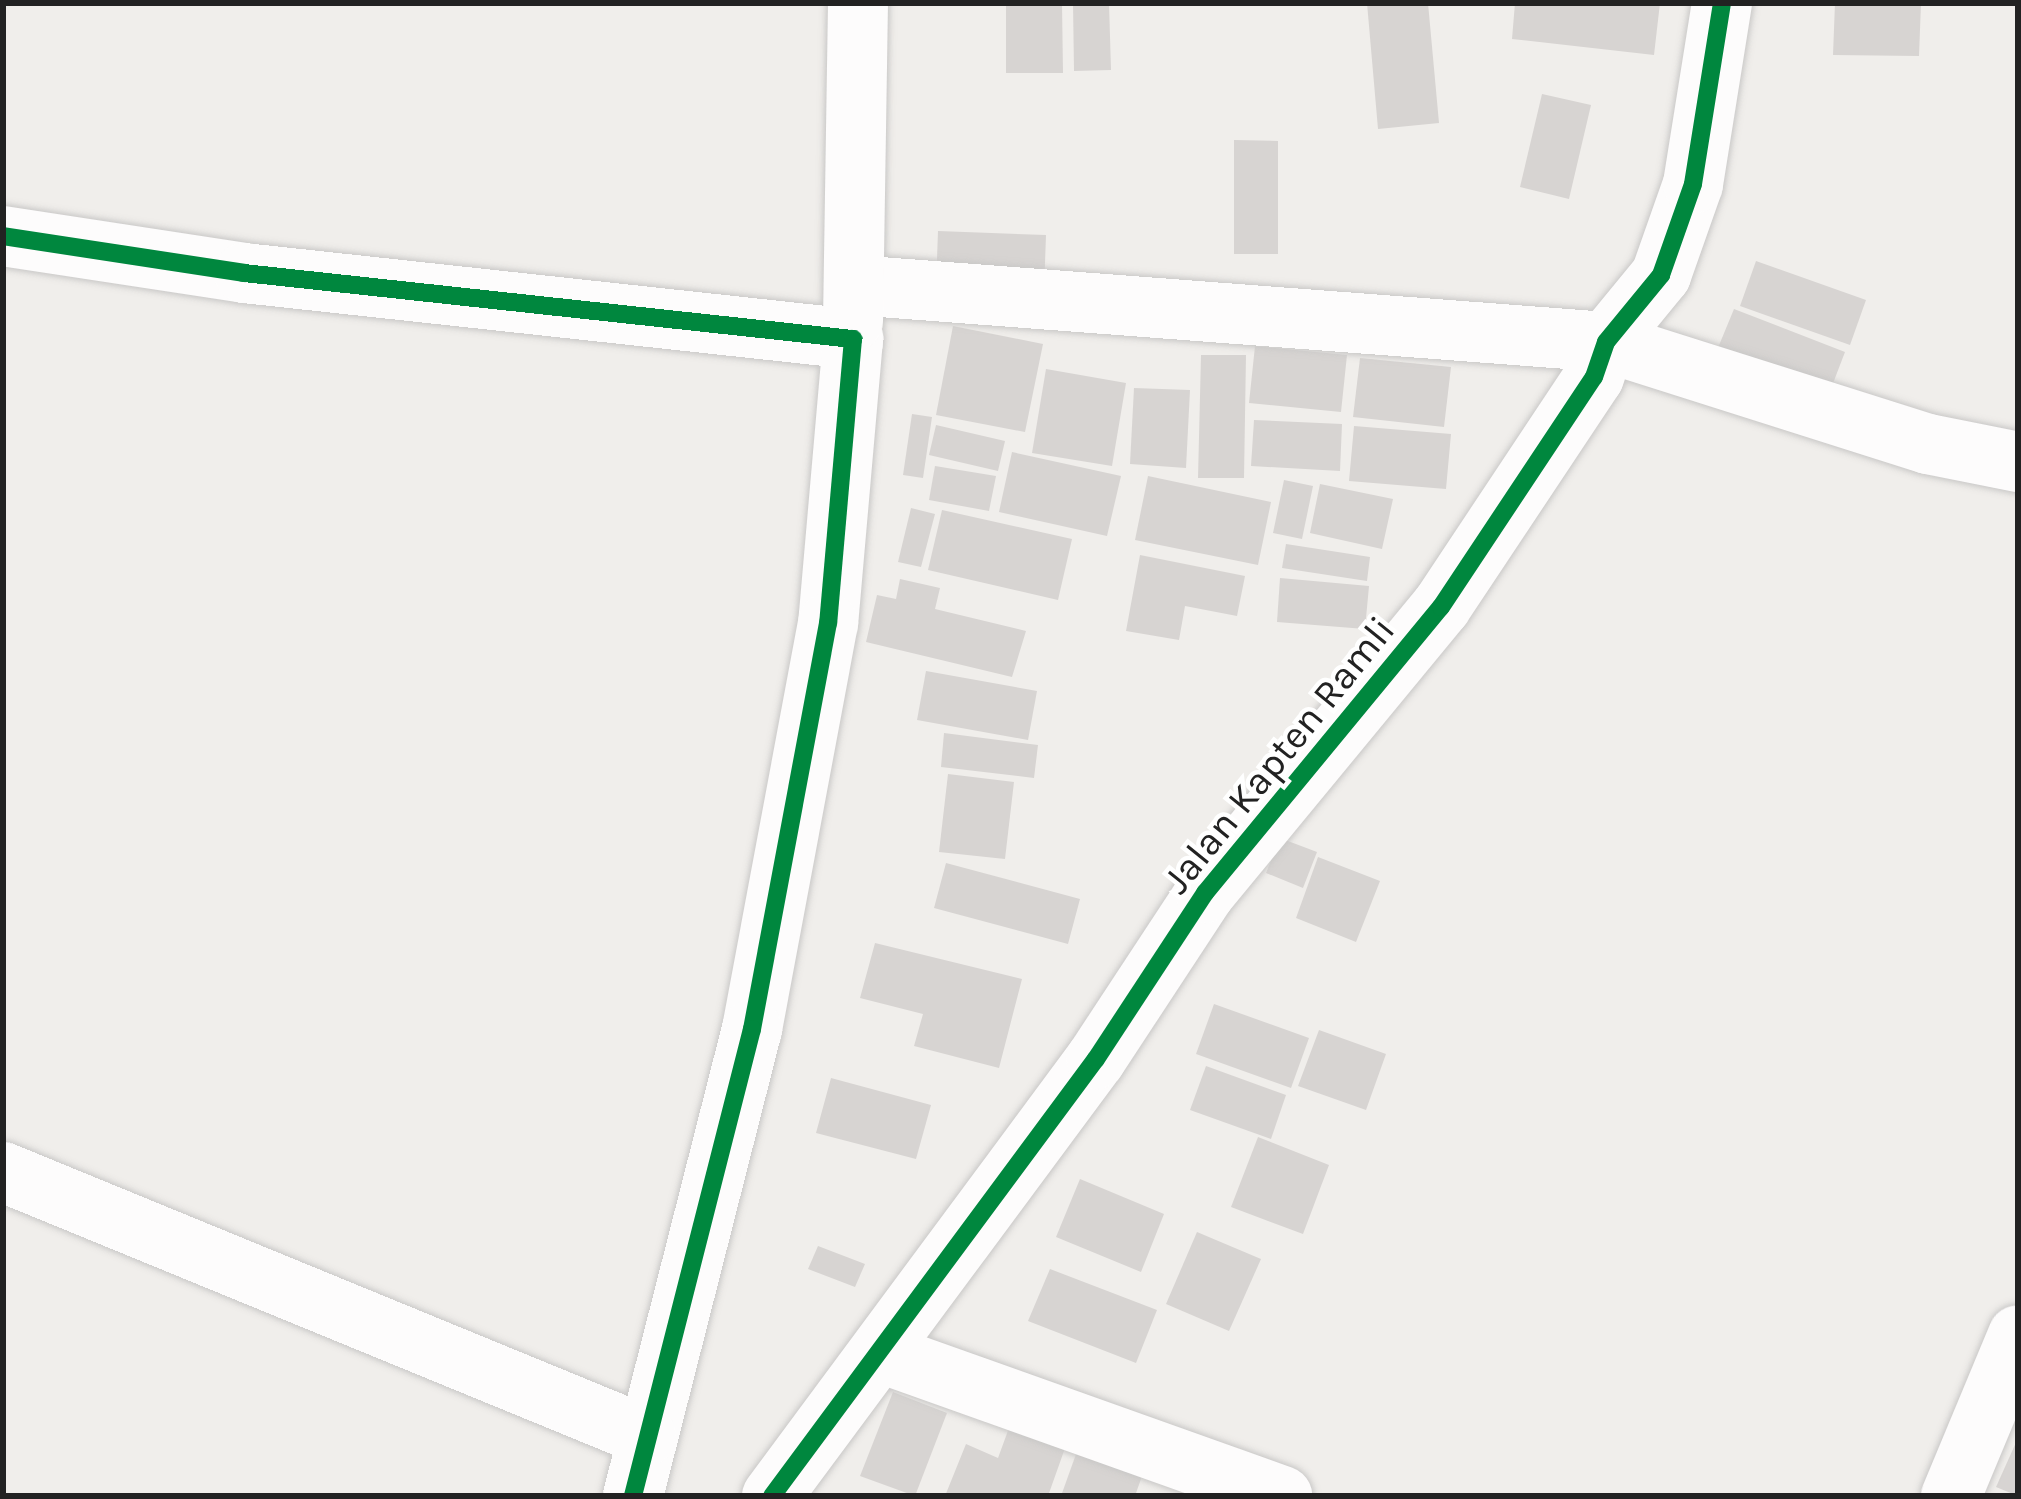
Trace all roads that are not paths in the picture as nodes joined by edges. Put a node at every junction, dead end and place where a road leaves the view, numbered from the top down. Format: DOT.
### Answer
graph roads {
  1 [pos="858,3"];
  2 [pos="1722,3"];
  3 [pos="3,236"];
  4 [pos="854,312"];
  5 [pos="1606,342"];
  6 [pos="2018,462"];
  7 [pos="3,1172"];
  8 [pos="2018,1335"];
  9 [pos="881,1353"];
  10 [pos="646,1436"];
  11 [pos="633,1496"];
  12 [pos="772,1496"];
  13 [pos="1282,1496"];
  14 [pos="1951,1496"];
  1 -- 4 [label="street"];
  2 -- 5 [label="street, Jalan Kapten Ramli"];
  3 -- 4 [label="street"];
  4 -- 5 [label="street"];
  4 -- 10 [label="street"];
  5 -- 6 [label="street"];
  5 -- 9 [label="street, Jalan Kapten Ramli"];
  7 -- 10 [label="street"];
  8 -- 14 [label="street"];
  9 -- 12 [label="street, Jalan Kapten Ramli"];
  9 -- 13 [label="street"];
  10 -- 11 [label="street"];
}
